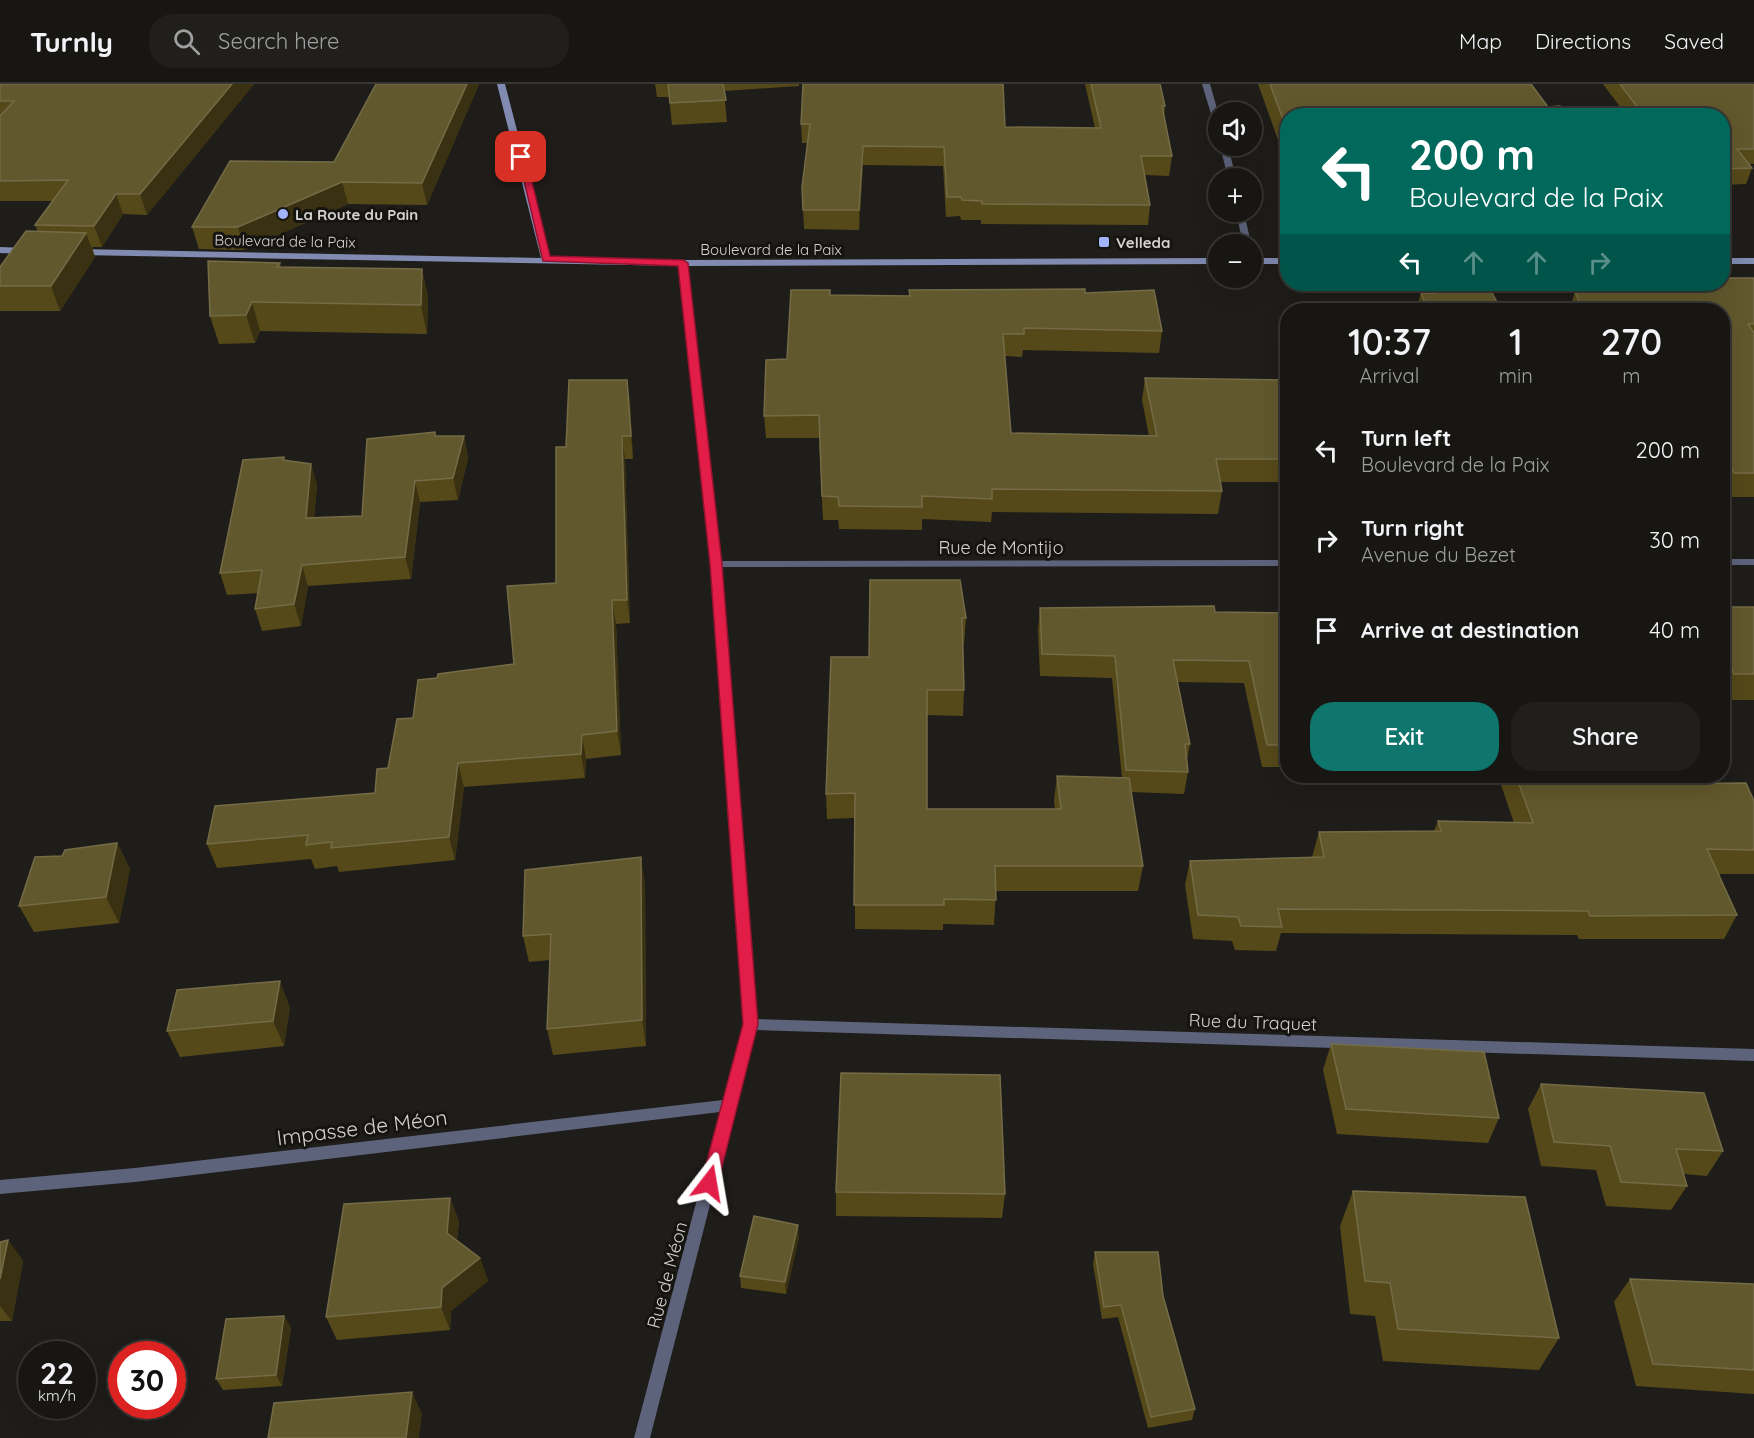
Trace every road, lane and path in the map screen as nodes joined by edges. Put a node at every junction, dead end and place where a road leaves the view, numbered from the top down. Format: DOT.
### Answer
graph roads {
  1 [pos="501,84"];
  2 [pos="1206,84"];
  3 [pos="1211,102"];
  4 [pos="0,250"];
  5 [pos="34,251"];
  6 [pos="69,251"];
  7 [pos="546,259"];
  8 [pos="1262,260"];
  9 [pos="1208,261"];
  10 [pos="1280,261"];
  11 [pos="1730,261"];
  12 [pos="1754,261"];
  13 [pos="683,263"];
  14 [pos="1730,562"];
  15 [pos="1754,562"];
  16 [pos="1280,563"];
  17 [pos="716,564"];
  18 [pos="750,1024"];
  19 [pos="1754,1055"];
  20 [pos="729,1105"];
  21 [pos="0,1187"];
  22 [pos="642,1438"];
  1 -- 7 [label="main road"];
  2 -- 3 [label="street"];
  4 -- 5 [label="main road"];
  6 -- 7 [label="main road, Boulevard de la Paix"];
  7 -- 13 [label="main road, Boulevard de la Paix"];
  8 -- 10 [label="main road"];
  9 -- 13 [label="main road, Boulevard de la Paix"];
  11 -- 12 [label="main road"];
  13 -- 17 [label="street, Rue de Méon"];
  14 -- 15 [label="street"];
  16 -- 17 [label="street, Rue de Montijo"];
  17 -- 18 [label="street, Rue de Méon"];
  18 -- 19 [label="street, Rue du Traquet"];
  18 -- 20 [label="street, Rue de Méon"];
  20 -- 21 [label="street, Impasse de Méon"];
  20 -- 22 [label="street, Rue de Méon"];
}
